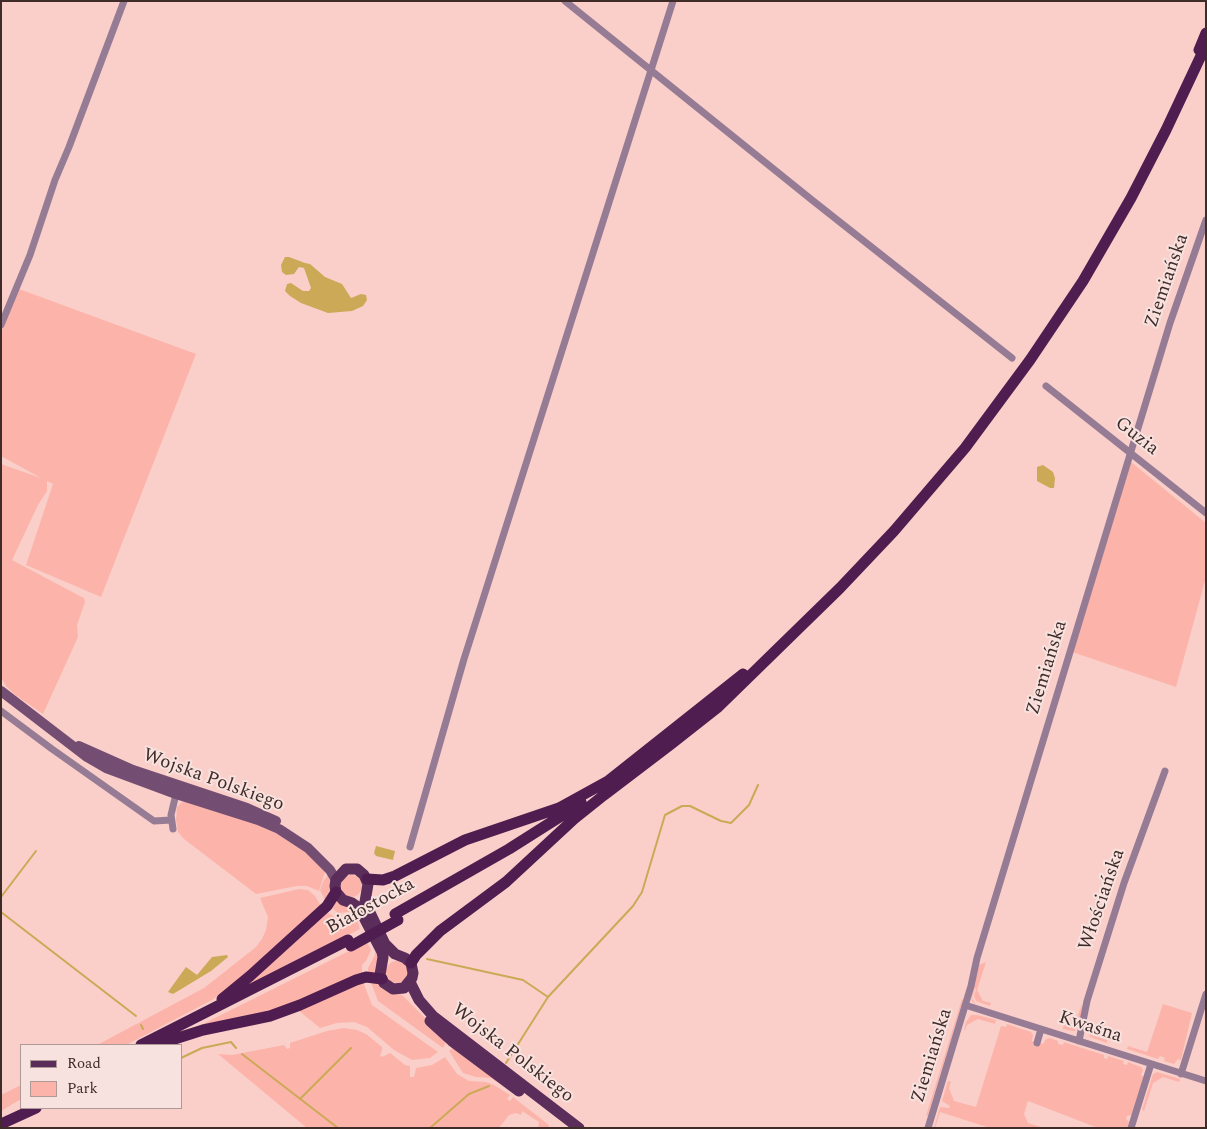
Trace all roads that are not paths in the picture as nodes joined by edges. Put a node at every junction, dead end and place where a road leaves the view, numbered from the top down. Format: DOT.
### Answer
graph roads {
  1 [pos="124,1"];
  2 [pos="565,1"];
  3 [pos="673,1"];
  4 [pos="1206,33"];
  5 [pos="1206,45"];
  6 [pos="651,70"];
  7 [pos="1191,73"];
  8 [pos="1206,220"];
  9 [pos="1,325"];
  10 [pos="1012,358"];
  11 [pos="1046,386"];
  12 [pos="1130,453"];
  13 [pos="1206,513"];
  14 [pos="786,640"];
  15 [pos="1,690"];
  16 [pos="1,711"];
  17 [pos="1165,771"];
  18 [pos="608,781"];
  19 [pos="177,790"];
  20 [pos="604,794"];
  21 [pos="171,820"];
  22 [pos="173,828"];
  23 [pos="410,847"];
  24 [pos="346,870"];
  25 [pos="367,879"];
  26 [pos="336,880"];
  27 [pos="336,892"];
  28 [pos="364,910"];
  29 [pos="397,917"];
  30 [pos="350,943"];
  31 [pos="411,964"];
  32 [pos="382,979"];
  33 [pos="410,982"];
  34 [pos="399,989"];
  35 [pos="1206,994"];
  36 [pos="965,1005"];
  37 [pos="197,1017"];
  38 [pos="1041,1029"];
  39 [pos="1079,1041"];
  40 [pos="1037,1043"];
  41 [pos="143,1044"];
  42 [pos="160,1044"];
  43 [pos="161,1044"];
  44 [pos="1151,1064"];
  45 [pos="1181,1074"];
  46 [pos="1206,1081"];
  47 [pos="20,1108"];
  48 [pos="34,1109"];
  49 [pos="1,1117"];
  50 [pos="560,1118"];
  51 [pos="1,1124"];
  52 [pos="568,1128"];
  53 [pos="579,1128"];
  54 [pos="928,1128"];
  55 [pos="1130,1128"];
  1 -- 9 [label="street"];
  2 -- 6 [label="street"];
  3 -- 6 [label="street"];
  4 -- 7 [label="highway"];
  5 -- 7 [label="highway"];
  6 -- 10 [label="street"];
  6 -- 23 [label="street"];
  7 -- 14 [label="highway"];
  8 -- 12 [label="street, Ziemiańska"];
  11 -- 12 [label="street, Guzia"];
  12 -- 13 [label="street, Guzia"];
  12 -- 36 [label="street, Ziemiańska"];
  14 -- 18 [label="highway"];
  14 -- 20 [label="highway"];
  15 -- 19 [label="main road, Wojska Polskiego"];
  16 -- 21 [label="street"];
  17 -- 39 [label="street, Włościańska"];
  18 -- 25 [label="highway"];
  18 -- 29 [label="highway, Białostocka"];
  19 -- 21 [label="street"];
  19 -- 24 [label="main road, Wojska Polskiego"];
  19 -- 26 [label="main road, Wojska Polskiego"];
  20 -- 29 [label="highway, Białostocka"];
  20 -- 31 [label="highway"];
  21 -- 22 [label="street"];
  24 -- 25 [label="main road"];
  24 -- 26 [label="main road"];
  25 -- 28 [label="main road"];
  26 -- 27 [label="main road"];
  27 -- 28 [label="main road"];
  27 -- 37 [label="highway"];
  28 -- 31 [label="main road"];
  28 -- 32 [label="main road"];
  29 -- 30 [label="highway, Białostocka, bridge"];
  30 -- 37 [label="highway, Białostocka"];
  30 -- 42 [label="highway, Białostocka"];
  31 -- 33 [label="main road"];
  32 -- 34 [label="main road, Wojska Polskiego"];
  32 -- 43 [label="highway"];
  33 -- 34 [label="main road"];
  33 -- 50 [label="main road, Wojska Polskiego"];
  34 -- 50 [label="main road, Wojska Polskiego"];
  35 -- 45 [label="street"];
  36 -- 38 [label="street, Kwaśna"];
  36 -- 54 [label="street, Ziemiańska"];
  37 -- 41 [label="highway, Białostocka"];
  38 -- 39 [label="street, Kwaśna"];
  38 -- 40 [label="street"];
  39 -- 44 [label="street, Kwaśna"];
  44 -- 45 [label="street, Kwaśna"];
  44 -- 55 [label="street"];
  45 -- 46 [label="street, Kwaśna"];
  47 -- 49 [label="highway"];
  48 -- 51 [label="highway"];
  50 -- 52 [label="main road, Wojska Polskiego"];
  50 -- 53 [label="main road, Wojska Polskiego"];
}
